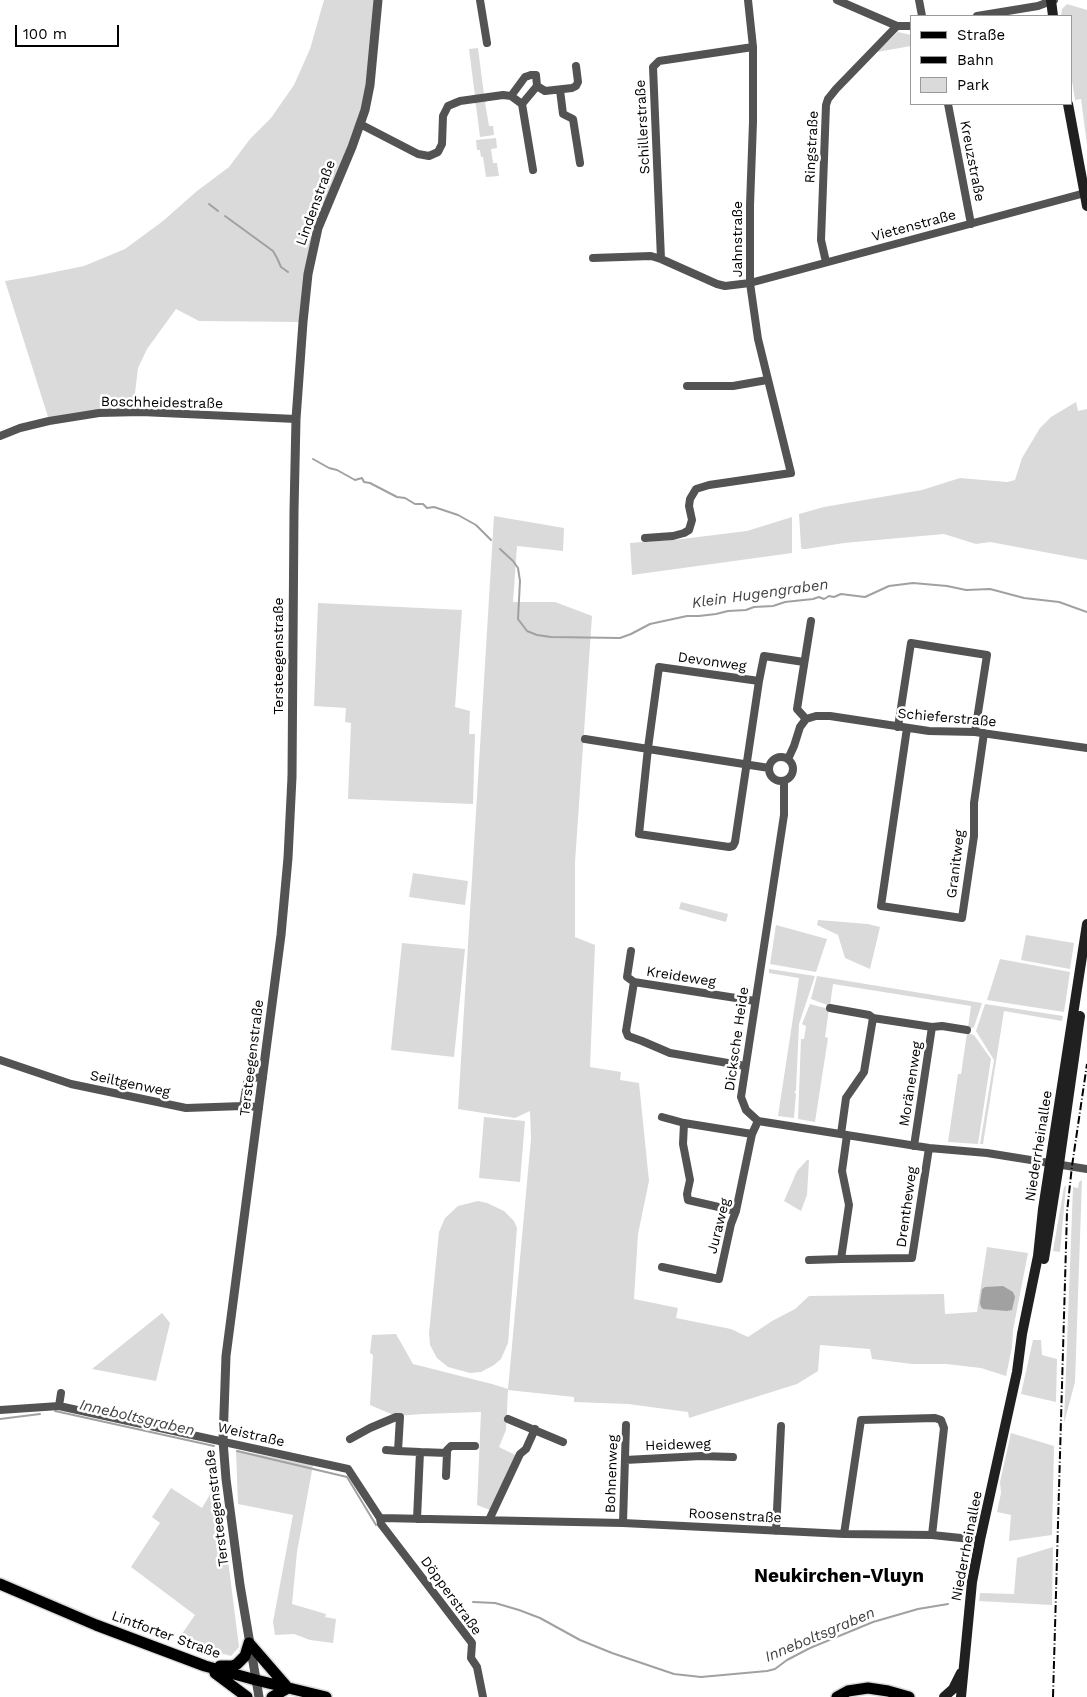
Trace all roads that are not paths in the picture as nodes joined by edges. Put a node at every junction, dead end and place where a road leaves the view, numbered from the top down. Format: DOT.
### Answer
graph roads {
  1 [pos="378,0"];
  2 [pos="480,0"];
  3 [pos="748,0"];
  4 [pos="837,0"];
  5 [pos="919,0"];
  6 [pos="1052,0"];
  7 [pos="922,15"];
  8 [pos="983,15"];
  9 [pos="1053,15"];
  10 [pos="897,26"];
  11 [pos="910,26"];
  12 [pos="487,43"];
  13 [pos="753,47"];
  14 [pos="576,66"];
  15 [pos="537,86"];
  16 [pos="560,90"];
  17 [pos="511,96"];
  18 [pos="522,104"];
  19 [pos="948,105"];
  20 [pos="1068,105"];
  21 [pos="360,124"];
  22 [pos="580,163"];
  23 [pos="533,170"];
  24 [pos="1084,193"];
  25 [pos="1087,206"];
  26 [pos="971,224"];
  27 [pos="593,258"];
  28 [pos="661,259"];
  29 [pos="826,262"];
  30 [pos="750,283"];
  31 [pos="767,380"];
  32 [pos="688,386"];
  33 [pos="296,419"];
  34 [pos="0,436"];
  35 [pos="645,538"];
  36 [pos="811,621"];
  37 [pos="804,662"];
  38 [pos="760,681"];
  39 [pos="806,719"];
  40 [pos="898,727"];
  41 [pos="907,728"];
  42 [pos="975,732"];
  43 [pos="984,733"];
  44 [pos="584,739"];
  45 [pos="648,748"];
  46 [pos="1087,748"];
  47 [pos="788,759"];
  48 [pos="747,764"];
  49 [pos="769,768"];
  50 [pos="784,781"];
  51 [pos="1087,924"];
  52 [pos="631,951"];
  53 [pos="1087,968"];
  54 [pos="634,982"];
  55 [pos="755,1001"];
  56 [pos="830,1008"];
  57 [pos="873,1018"];
  58 [pos="932,1027"];
  59 [pos="968,1030"];
  60 [pos="0,1060"];
  61 [pos="746,1066"];
  62 [pos="263,1077"];
  63 [pos="243,1106"];
  64 [pos="260,1107"];
  65 [pos="662,1117"];
  66 [pos="758,1121"];
  67 [pos="684,1123"];
  68 [pos="752,1134"];
  69 [pos="844,1135"];
  70 [pos="914,1146"];
  71 [pos="929,1148"];
  72 [pos="1054,1163"];
  73 [pos="1087,1169"];
  74 [pos="736,1211"];
  75 [pos="841,1259"];
  76 [pos="809,1260"];
  77 [pos="662,1268"];
  78 [pos="61,1393"];
  79 [pos="59,1406"];
  80 [pos="0,1410"];
  81 [pos="508,1420"];
  82 [pos="626,1425"];
  83 [pos="781,1426"];
  84 [pos="535,1429"];
  85 [pos="350,1439"];
  86 [pos="223,1441"];
  87 [pos="563,1442"];
  88 [pos="475,1446"];
  89 [pos="386,1450"];
  90 [pos="398,1451"];
  91 [pos="420,1452"];
  92 [pos="446,1453"];
  93 [pos="733,1457"];
  94 [pos="625,1460"];
  95 [pos="446,1476"];
  96 [pos="380,1518"];
  97 [pos="417,1519"];
  98 [pos="489,1520"];
  99 [pos="623,1524"];
  100 [pos="776,1531"];
  101 [pos="844,1534"];
  102 [pos="932,1535"];
  103 [pos="980,1540"];
  104 [pos="0,1584"];
  105 [pos="249,1643"];
  106 [pos="206,1666"];
  107 [pos="963,1670"];
  108 [pos="256,1680"];
  109 [pos="288,1688"];
  110 [pos="247,1697"];
  111 [pos="259,1697"];
  112 [pos="272,1697"];
  113 [pos="326,1697"];
  114 [pos="483,1697"];
  115 [pos="838,1697"];
  116 [pos="909,1697"];
  117 [pos="944,1697"];
  118 [pos="961,1697"];
  1 -- 21 [label="street, Lindenstraße"];
  2 -- 12 [label="street"];
  3 -- 13 [label="street, Jahnstraße"];
  4 -- 10 [label="street"];
  5 -- 7 [label="street"];
  6 -- 8 [label="street"];
  6 -- 9 [label="main road"];
  10 -- 11 [label="street"];
  10 -- 29 [label="street, Ringstraße"];
  13 -- 28 [label="street, Schillerstraße"];
  13 -- 30 [label="street, Jahnstraße"];
  14 -- 16 [label="street"];
  15 -- 16 [label="street"];
  15 -- 17 [label="street"];
  15 -- 18 [label="street"];
  16 -- 22 [label="street"];
  17 -- 18 [label="street"];
  17 -- 21 [label="street"];
  18 -- 23 [label="street"];
  19 -- 26 [label="street, Kreuzstraße"];
  20 -- 24 [label="main road"];
  21 -- 33 [label="street, Lindenstraße"];
  24 -- 25 [label="main road"];
  24 -- 26 [label="street, Vietenstraße"];
  26 -- 29 [label="street, Vietenstraße"];
  27 -- 28 [label="street"];
  28 -- 30 [label="street"];
  29 -- 30 [label="street, Vietenstraße"];
  30 -- 31 [label="street, Jahnstraße"];
  31 -- 32 [label="street"];
  31 -- 35 [label="street, Jahnstraße"];
  33 -- 34 [label="street, Boschheidestraße"];
  33 -- 62 [label="street, Tersteegenstraße"];
  36 -- 37 [label="street"];
  37 -- 38 [label="street"];
  37 -- 39 [label="street"];
  38 -- 45 [label="street, Devonweg"];
  38 -- 48 [label="street, Devonweg"];
  39 -- 40 [label="street, Schieferstraße"];
  39 -- 47 [label="street"];
  40 -- 41 [label="street, Schieferstraße"];
  40 -- 42 [label="street"];
  41 -- 42 [label="street, Schieferstraße"];
  41 -- 43 [label="street, Granitweg"];
  42 -- 43 [label="street, Schieferstraße"];
  43 -- 46 [label="street, Schieferstraße"];
  44 -- 45 [label="street"];
  45 -- 48 [label="street"];
  45 -- 48 [label="street, Devonweg"];
  47 -- 49 [label="street"];
  47 -- 50 [label="street, Dicksche Heide"];
  48 -- 49 [label="street"];
  49 -- 50 [label="street"];
  50 -- 55 [label="street, Dicksche Heide"];
  51 -- 72 [label="main road, Niederrheinallee"];
  52 -- 54 [label="street, Kreideweg"];
  53 -- 72 [label="main road, Niederrheinallee"];
  54 -- 55 [label="street, Kreideweg"];
  54 -- 61 [label="street, Kreideweg"];
  55 -- 61 [label="street, Dicksche Heide"];
  56 -- 57 [label="street, Moränenweg"];
  57 -- 58 [label="street, Moränenweg"];
  57 -- 69 [label="street"];
  58 -- 59 [label="street, Moränenweg"];
  58 -- 70 [label="street, Moränenweg"];
  60 -- 63 [label="street, Seiltgenweg"];
  61 -- 66 [label="street, Dicksche Heide"];
  62 -- 63 [label="street"];
  62 -- 64 [label="street, Tersteegenstraße"];
  63 -- 64 [label="street, Seiltgenweg"];
  64 -- 86 [label="street, Tersteegenstraße"];
  65 -- 67 [label="street"];
  66 -- 68 [label="street, Juraweg"];
  66 -- 69 [label="street"];
  67 -- 68 [label="street"];
  67 -- 74 [label="street"];
  68 -- 74 [label="street, Juraweg"];
  69 -- 70 [label="street"];
  69 -- 75 [label="street"];
  70 -- 71 [label="street"];
  71 -- 72 [label="street"];
  71 -- 75 [label="street, Drentheweg"];
  72 -- 73 [label="street"];
  72 -- 103 [label="main road, Niederrheinallee"];
  74 -- 77 [label="street, Juraweg"];
  75 -- 76 [label="street, Drentheweg"];
  78 -- 79 [label="street"];
  79 -- 80 [label="street, Weistraße"];
  79 -- 86 [label="street, Weistraße"];
  81 -- 84 [label="street"];
  82 -- 94 [label="street, Bohnenweg"];
  83 -- 100 [label="street"];
  84 -- 87 [label="street"];
  84 -- 98 [label="street"];
  85 -- 90 [label="street"];
  86 -- 96 [label="street, Weistraße"];
  86 -- 105 [label="street, Tersteegenstraße"];
  88 -- 92 [label="street"];
  89 -- 90 [label="street"];
  90 -- 91 [label="street"];
  91 -- 92 [label="street"];
  91 -- 97 [label="street"];
  92 -- 95 [label="street"];
  93 -- 94 [label="street, Heideweg"];
  94 -- 99 [label="street, Bohnenweg"];
  96 -- 97 [label="street, Roosenstraße"];
  96 -- 114 [label="street, Döpperstraße"];
  97 -- 98 [label="street, Roosenstraße"];
  98 -- 99 [label="street, Roosenstraße"];
  99 -- 100 [label="street, Roosenstraße"];
  100 -- 101 [label="street, Roosenstraße"];
  101 -- 102 [label="street, Roosenstraße"];
  101 -- 102 [label="street"];
  102 -- 103 [label="street, Roosenstraße"];
  103 -- 107 [label="main road, Niederrheinallee"];
  104 -- 106 [label="main road, Lintforter Straße"];
  105 -- 106 [label="main road"];
  105 -- 108 [label="street, Tersteegenstraße"];
  105 -- 109 [label="main road"];
  106 -- 108 [label="main road, Lintforter Straße"];
  106 -- 110 [label="main road"];
  107 -- 117 [label="main road"];
  107 -- 118 [label="main road, Niederrheinallee"];
  108 -- 109 [label="main road, Lintforter Straße"];
  108 -- 111 [label="street, Tersteegenstraße"];
  109 -- 112 [label="main road"];
  109 -- 113 [label="main road, Lintforter Straße"];
  115 -- 116 [label="main road"];
}
